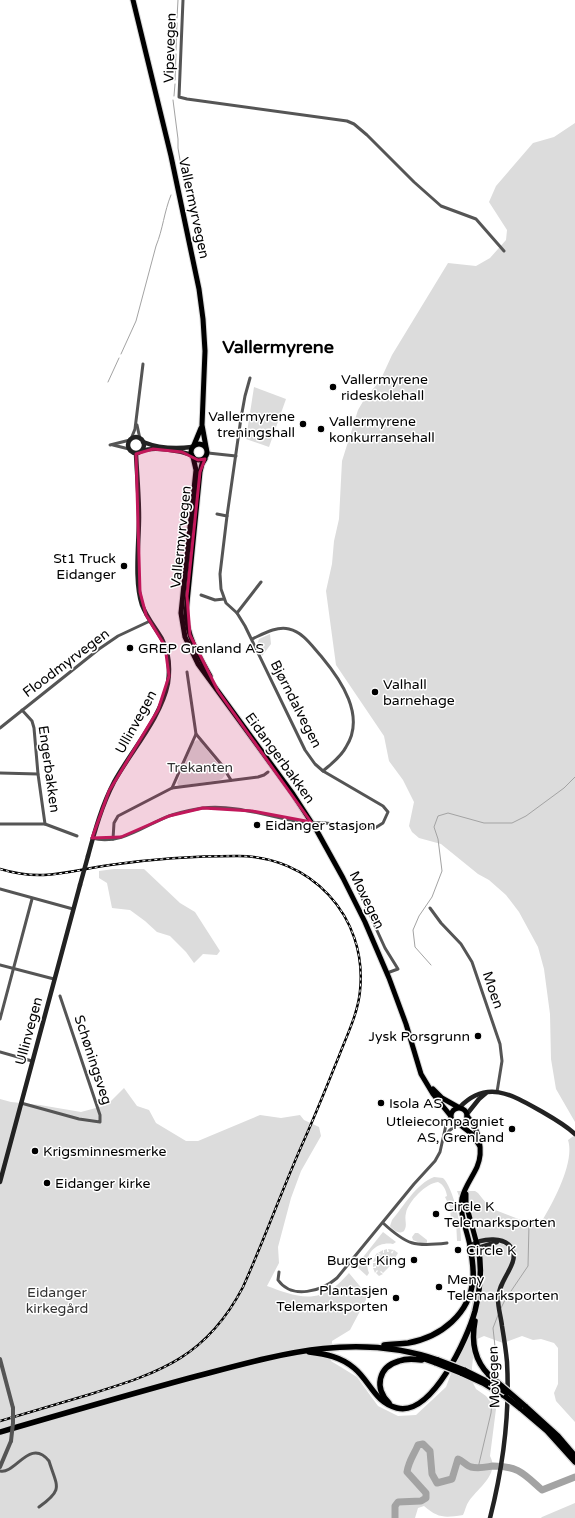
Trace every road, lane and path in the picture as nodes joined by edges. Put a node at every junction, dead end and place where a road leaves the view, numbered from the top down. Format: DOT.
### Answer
graph roads {
  1 [pos="133,0"];
  2 [pos="183,0"];
  3 [pos="504,251"];
  4 [pos="143,364"];
  5 [pos="250,378"];
  6 [pos="136,421"];
  7 [pos="202,425"];
  8 [pos="131,440"];
  9 [pos="142,440"];
  10 [pos="193,446"];
  11 [pos="206,447"];
  12 [pos="129,449"];
  13 [pos="142,450"];
  14 [pos="208,453"];
  15 [pos="136,454"];
  16 [pos="192,456"];
  17 [pos="236,456"];
  18 [pos="205,458"];
  19 [pos="217,514"];
  20 [pos="227,516"];
  21 [pos="261,582"];
  22 [pos="201,595"];
  23 [pos="224,599"];
  24 [pos="237,613"];
  25 [pos="184,618"];
  26 [pos="150,621"];
  27 [pos="252,639"];
  28 [pos="187,672"];
  29 [pos="22,710"];
  30 [pos="0,728"];
  31 [pos="196,734"];
  32 [pos="323,771"];
  33 [pos="268,772"];
  34 [pos="0,773"];
  35 [pos="38,774"];
  36 [pos="231,780"];
  37 [pos="172,788"];
  38 [pos="0,824"];
  39 [pos="45,824"];
  40 [pos="77,836"];
  41 [pos="92,838"];
  42 [pos="113,839"];
  43 [pos="322,840"];
  44 [pos="0,889"];
  45 [pos="358,889"];
  46 [pos="32,899"];
  47 [pos="430,908"];
  48 [pos="73,909"];
  49 [pos="0,965"];
  50 [pos="13,969"];
  51 [pos="387,973"];
  52 [pos="54,979"];
  53 [pos="60,996"];
  54 [pos="0,1018"];
  55 [pos="0,1052"];
  56 [pos="32,1061"];
  57 [pos="429,1086"];
  58 [pos="497,1092"];
  59 [pos="486,1093"];
  60 [pos="21,1103"];
  61 [pos="459,1107"];
  62 [pos="467,1115"];
  63 [pos="450,1116"];
  64 [pos="458,1124"];
  65 [pos="575,1134"];
  66 [pos="443,1139"];
  67 [pos="479,1146"];
  68 [pos="0,1182"];
  69 [pos="468,1183"];
  70 [pos="383,1223"];
  71 [pos="447,1243"];
  72 [pos="477,1245"];
  73 [pos="470,1246"];
  74 [pos="473,1264"];
  75 [pos="280,1272"];
  76 [pos="477,1302"];
  77 [pos="374,1346"];
  78 [pos="309,1352"];
  79 [pos="455,1356"];
  80 [pos="0,1359"];
  81 [pos="428,1361"];
  82 [pos="437,1361"];
  83 [pos="392,1406"];
  84 [pos="523,1407"];
  85 [pos="0,1432"];
  86 [pos="0,1436"];
  87 [pos="569,1452"];
  88 [pos="575,1456"];
  89 [pos="575,1462"];
  90 [pos="0,1467"];
  91 [pos="0,1471"];
  92 [pos="39,1507"];
  93 [pos="490,1518"];
  1 -- 7 [label="main road, Vallermyrvegen"];
  2 -- 3 [label="street, Vipevegen"];
  4 -- 6 [label="street"];
  5 -- 17 [label="street"];
  6 -- 8 [label="street"];
  6 -- 9 [label="street"];
  7 -- 10 [label="main road, Vallermyrvegen"];
  7 -- 11 [label="main road, Vallermyrvegen"];
  8 -- 9 [label="main road"];
  8 -- 12 [label="main road"];
  8 -- 12 [label="street"];
  9 -- 10 [label="main road"];
  9 -- 13 [label="main road"];
  10 -- 11 [label="main road"];
  10 -- 16 [label="main road, Vallermyrvegen"];
  11 -- 14 [label="main road, Vallermyrvegen"];
  12 -- 15 [label="main road"];
  13 -- 15 [label="main road"];
  13 -- 16 [label="main road"];
  14 -- 17 [label="street"];
  14 -- 18 [label="main road, Vallermyrvegen"];
  15 -- 26 [label="main road, Ullinvegen"];
  16 -- 18 [label="main road"];
  16 -- 25 [label="main road, Vallermyrvegen"];
  17 -- 20 [label="street"];
  18 -- 25 [label="main road, Vallermyrvegen"];
  19 -- 20 [label="street"];
  20 -- 23 [label="street"];
  21 -- 24 [label="street"];
  22 -- 23 [label="street"];
  23 -- 24 [label="street, Bjørndalvegen"];
  24 -- 27 [label="street, Bjørndalvegen"];
  25 -- 43 [label="main road, Eidangerbakken"];
  26 -- 29 [label="street, Floodmyrvegen"];
  26 -- 41 [label="main road, Ullinvegen"];
  27 -- 32 [label="street, Bjørndalvegen"];
  27 -- 32 [label="street"];
  28 -- 31 [label="street"];
  29 -- 30 [label="street, Floodmyrvegen"];
  29 -- 35 [label="street, Engerbakken"];
  31 -- 36 [label="street"];
  31 -- 37 [label="street"];
  32 -- 42 [label="street, Bjørndalvegen, bridge"];
  33 -- 36 [label="street"];
  34 -- 35 [label="street"];
  35 -- 39 [label="street, Engerbakken"];
  36 -- 37 [label="street"];
  37 -- 42 [label="street"];
  38 -- 39 [label="street"];
  39 -- 40 [label="street, Engerbakken"];
  41 -- 42 [label="street"];
  41 -- 48 [label="main road, Ullinvegen, bridge"];
  43 -- 51 [label="main road, Movegen"];
  44 -- 46 [label="street"];
  45 -- 51 [label="street, Movegen"];
  46 -- 48 [label="street"];
  46 -- 50 [label="street"];
  47 -- 58 [label="street, Moen"];
  48 -- 52 [label="main road, Ullinvegen"];
  49 -- 50 [label="street"];
  50 -- 52 [label="street"];
  50 -- 54 [label="street"];
  51 -- 57 [label="main road, Movegen"];
  52 -- 56 [label="main road, Ullinvegen"];
  53 -- 60 [label="street, Schøningsveg"];
  55 -- 56 [label="street"];
  56 -- 60 [label="main road, Ullinvegen"];
  57 -- 61 [label="main road, Movegen"];
  57 -- 63 [label="main road, Movegen"];
  58 -- 59 [label="main road"];
  58 -- 65 [label="main road"];
  59 -- 61 [label="main road"];
  59 -- 62 [label="main road"];
  60 -- 68 [label="main road, Ullinvegen"];
  61 -- 62 [label="main road"];
  61 -- 63 [label="main road"];
  62 -- 64 [label="main road"];
  62 -- 67 [label="main road"];
  63 -- 64 [label="main road"];
  63 -- 66 [label="street"];
  64 -- 66 [label="street"];
  64 -- 67 [label="main road"];
  66 -- 70 [label="street"];
  67 -- 69 [label="main road"];
  69 -- 72 [label="main road"];
  69 -- 73 [label="main road"];
  70 -- 71 [label="street"];
  70 -- 75 [label="street"];
  72 -- 73 [label="main road"];
  72 -- 76 [label="highway"];
  72 -- 93 [label="main road, Movegen"];
  73 -- 74 [label="highway"];
  74 -- 77 [label="highway"];
  74 -- 79 [label="highway"];
  76 -- 79 [label="highway"];
  76 -- 84 [label="highway, bridge"];
  77 -- 82 [label="highway"];
  77 -- 85 [label="highway"];
  78 -- 81 [label="highway"];
  78 -- 83 [label="highway"];
  78 -- 86 [label="highway"];
  79 -- 83 [label="highway"];
  80 -- 90 [label="street, bridge"];
  81 -- 82 [label="highway"];
  81 -- 83 [label="highway"];
  82 -- 84 [label="highway, bridge"];
  84 -- 87 [label="highway"];
  87 -- 88 [label="highway"];
  87 -- 89 [label="highway"];
  91 -- 92 [label="street"];
}
